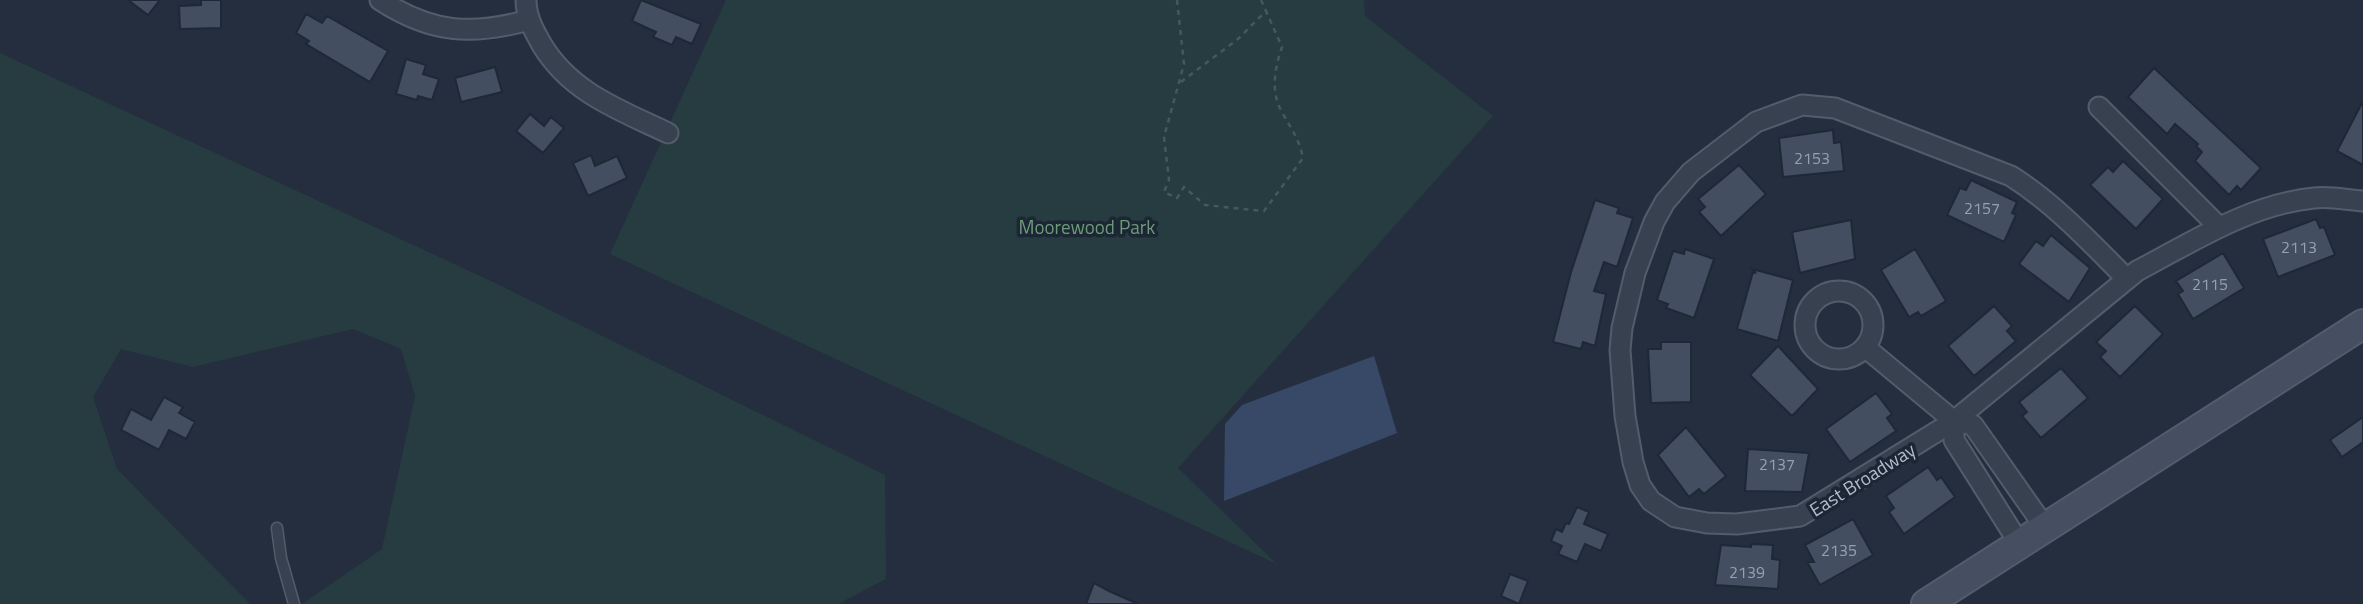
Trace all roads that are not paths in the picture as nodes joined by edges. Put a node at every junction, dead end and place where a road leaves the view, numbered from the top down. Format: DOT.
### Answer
graph roads {
  1 [pos="380,0"];
  2 [pos="526,0"];
  3 [pos="529,20"];
  4 [pos="2099,107"];
  5 [pos="668,133"];
  6 [pos="2363,201"];
  7 [pos="2219,227"];
  8 [pos="2127,279"];
  9 [pos="2363,324"];
  10 [pos="1866,348"];
  11 [pos="1954,421"];
  12 [pos="2044,526"];
  13 [pos="277,527"];
  14 [pos="2019,544"];
  15 [pos="293,604"];
  16 [pos="1926,604"];
  1 -- 3 [label="street"];
  2 -- 3 [label="street"];
  3 -- 5 [label="street"];
  4 -- 7 [label="street"];
  6 -- 7 [label="street, East Broadway"];
  7 -- 8 [label="street, East Broadway"];
  8 -- 11 [label="street, East Broadway"];
  8 -- 11 [label="street, East Broadway"];
  9 -- 12 [label="main road"];
  10 -- 11 [label="street"];
  11 -- 12 [label="street"];
  11 -- 14 [label="street"];
  12 -- 14 [label="main road"];
  13 -- 15 [label="lane"];
  14 -- 16 [label="main road"];
}
